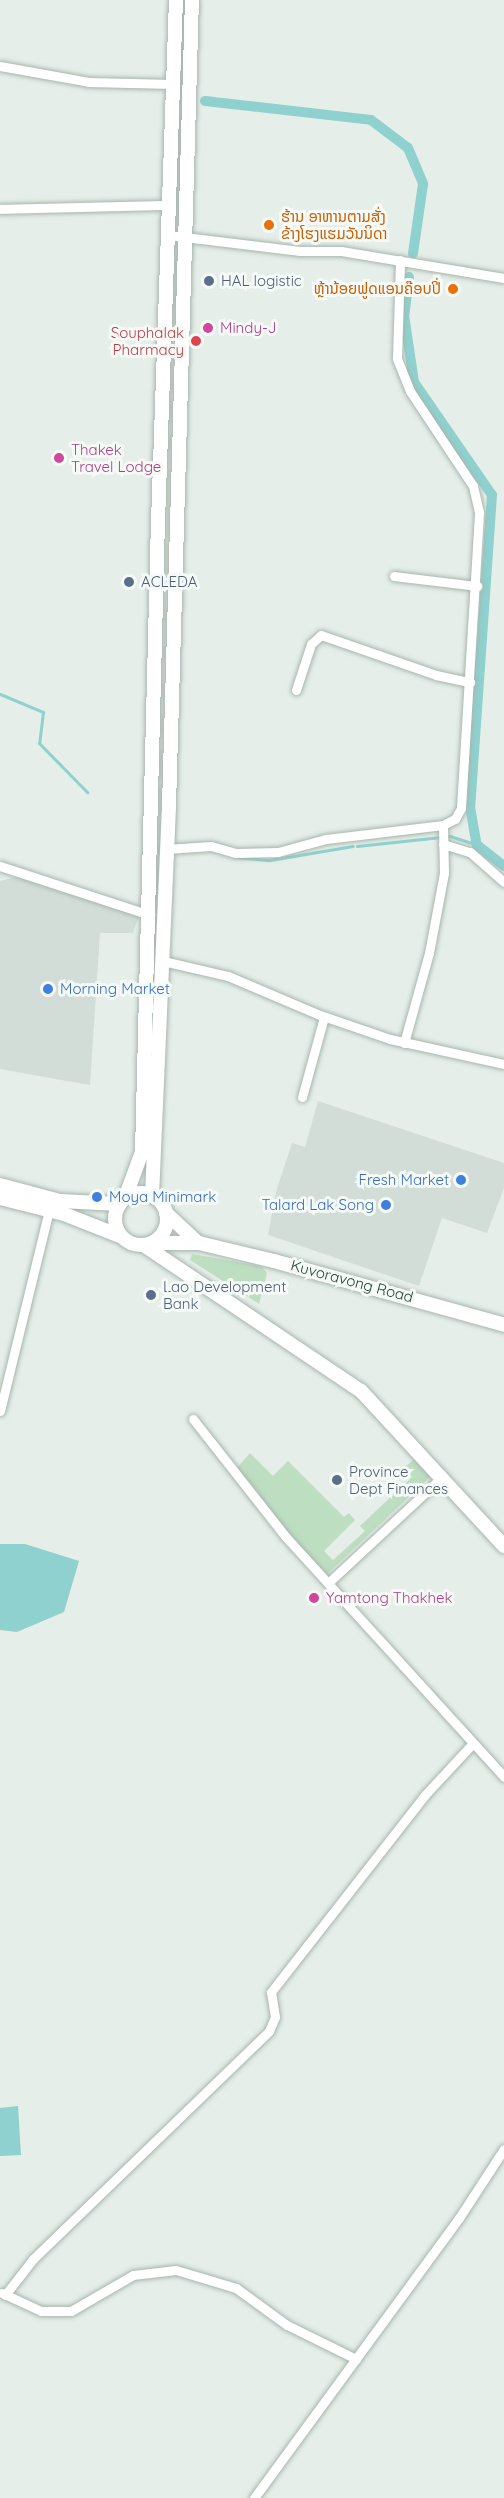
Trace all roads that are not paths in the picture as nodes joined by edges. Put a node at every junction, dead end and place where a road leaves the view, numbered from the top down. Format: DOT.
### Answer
graph roads {
  1 [pos="176,0"];
  2 [pos="192,0"];
  3 [pos="0,66"];
  4 [pos="173,84"];
  5 [pos="169,205"];
  6 [pos="0,209"];
  7 [pos="168,235"];
  8 [pos="183,236"];
  9 [pos="400,260"];
  10 [pos="504,278"];
  11 [pos="394,576"];
  12 [pos="477,586"];
  13 [pos="470,682"];
  14 [pos="296,690"];
  15 [pos="443,825"];
  16 [pos="443,844"];
  17 [pos="166,849"];
  18 [pos="0,866"];
  19 [pos="504,882"];
  20 [pos="150,915"];
  21 [pos="162,961"];
  22 [pos="324,1017"];
  23 [pos="404,1043"];
  24 [pos="504,1064"];
  25 [pos="302,1097"];
  26 [pos="0,1185"];
  27 [pos="152,1196"];
  28 [pos="0,1198"];
  29 [pos="122,1201"];
  30 [pos="49,1210"];
  31 [pos="166,1213"];
  32 [pos="120,1236"];
  33 [pos="198,1243"];
  34 [pos="149,1244"];
  35 [pos="504,1325"];
  36 [pos="0,1412"];
  37 [pos="193,1419"];
  38 [pos="442,1477"];
  39 [pos="504,1546"];
  40 [pos="328,1583"];
  41 [pos="473,1743"];
  42 [pos="504,1777"];
  43 [pos="504,2149"];
  44 [pos="3,2294"];
  45 [pos="356,2359"];
  46 [pos="254,2498"];
  1 -- 4 [label="main road"];
  2 -- 8 [label="main road"];
  3 -- 4 [label="street"];
  4 -- 5 [label="main road"];
  5 -- 6 [label="street"];
  5 -- 7 [label="main road"];
  7 -- 8 [label="street"];
  7 -- 20 [label="main road"];
  8 -- 9 [label="street"];
  8 -- 17 [label="main road"];
  9 -- 10 [label="street"];
  9 -- 12 [label="street"];
  11 -- 12 [label="street"];
  12 -- 13 [label="street"];
  13 -- 14 [label="street"];
  13 -- 15 [label="street"];
  15 -- 16 [label="street"];
  15 -- 17 [label="street"];
  16 -- 19 [label="street"];
  16 -- 23 [label="street"];
  17 -- 21 [label="main road"];
  18 -- 20 [label="street"];
  20 -- 29 [label="main road"];
  21 -- 22 [label="street"];
  21 -- 27 [label="main road"];
  22 -- 23 [label="street"];
  22 -- 25 [label="street"];
  23 -- 24 [label="street"];
  26 -- 29 [label="main road"];
  27 -- 29 [label="main road"];
  27 -- 31 [label="main road"];
  28 -- 30 [label="main road"];
  29 -- 32 [label="main road"];
  30 -- 32 [label="main road"];
  30 -- 36 [label="street"];
  31 -- 33 [label="main road"];
  31 -- 34 [label="main road"];
  32 -- 34 [label="main road"];
  33 -- 34 [label="main road, Kuvoravong Road"];
  33 -- 35 [label="main road, Kuvoravong Road"];
  34 -- 38 [label="main road"];
  37 -- 40 [label="street"];
  38 -- 39 [label="main road"];
  38 -- 40 [label="street"];
  40 -- 41 [label="street"];
  41 -- 42 [label="street"];
  41 -- 44 [label="street"];
  43 -- 45 [label="street"];
  44 -- 45 [label="street"];
  45 -- 46 [label="street"];
}
